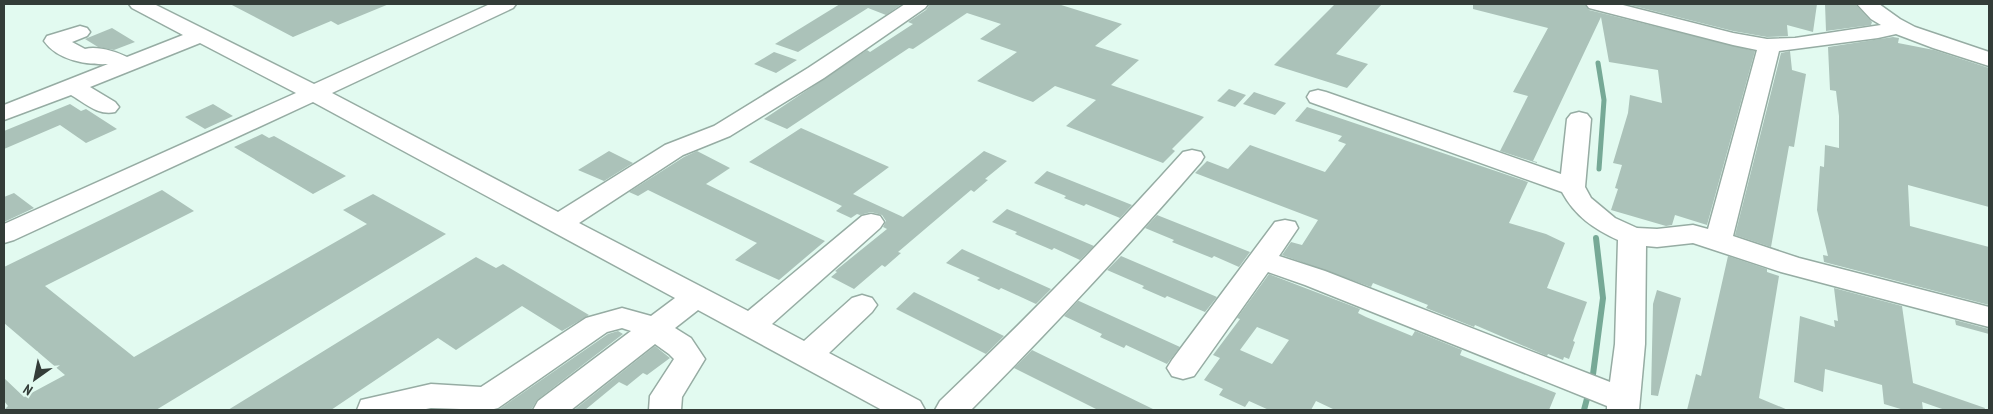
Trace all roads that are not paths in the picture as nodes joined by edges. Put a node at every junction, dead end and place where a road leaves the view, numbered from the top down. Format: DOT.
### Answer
graph roads {
  1 [pos="139,4"];
  2 [pos="506,4"];
  3 [pos="918,4"];
  4 [pos="1596,4"];
  5 [pos="1867,4"];
  6 [pos="1897,27"];
  7 [pos="80,32"];
  8 [pos="199,36"];
  9 [pos="1767,45"];
  10 [pos="1989,59"];
  11 [pos="126,65"];
  12 [pos="73,86"];
  13 [pos="312,92"];
  14 [pos="1318,96"];
  15 [pos="107,107"];
  16 [pos="4,114"];
  17 [pos="1579,119"];
  18 [pos="1192,157"];
  19 [pos="1572,188"];
  20 [pos="871,222"];
  21 [pos="558,224"];
  22 [pos="1286,228"];
  23 [pos="4,234"];
  24 [pos="1632,236"];
  25 [pos="1718,240"];
  26 [pos="1262,260"];
  27 [pos="696,297"];
  28 [pos="862,305"];
  29 [pos="1989,316"];
  30 [pos="750,326"];
  31 [pos="654,329"];
  32 [pos="807,356"];
  33 [pos="1183,368"];
  34 [pos="1607,397"];
  35 [pos="372,409"];
  36 [pos="549,410"];
  37 [pos="665,410"];
  38 [pos="909,410"];
  39 [pos="951,410"];
  1 -- 8 [label="street"];
  2 -- 13 [label="street"];
  3 -- 21 [label="street"];
  4 -- 9 [label="street"];
  5 -- 6 [label="street"];
  6 -- 9 [label="street"];
  6 -- 10 [label="street"];
  7 -- 11 [label="street"];
  8 -- 11 [label="street"];
  8 -- 13 [label="street"];
  9 -- 25 [label="street"];
  11 -- 12 [label="street"];
  12 -- 15 [label="street"];
  12 -- 16 [label="street"];
  13 -- 21 [label="street"];
  13 -- 23 [label="street"];
  14 -- 19 [label="street"];
  17 -- 19 [label="street"];
  18 -- 39 [label="street"];
  19 -- 24 [label="street"];
  20 -- 30 [label="street"];
  21 -- 27 [label="street"];
  22 -- 26 [label="street"];
  24 -- 25 [label="street"];
  24 -- 34 [label="street"];
  25 -- 29 [label="street"];
  26 -- 33 [label="street"];
  26 -- 34 [label="street"];
  27 -- 30 [label="street"];
  27 -- 31 [label="street"];
  28 -- 32 [label="street"];
  30 -- 32 [label="street"];
  31 -- 35 [label="street"];
  31 -- 36 [label="street"];
  31 -- 37 [label="street"];
  32 -- 38 [label="street"];
}
